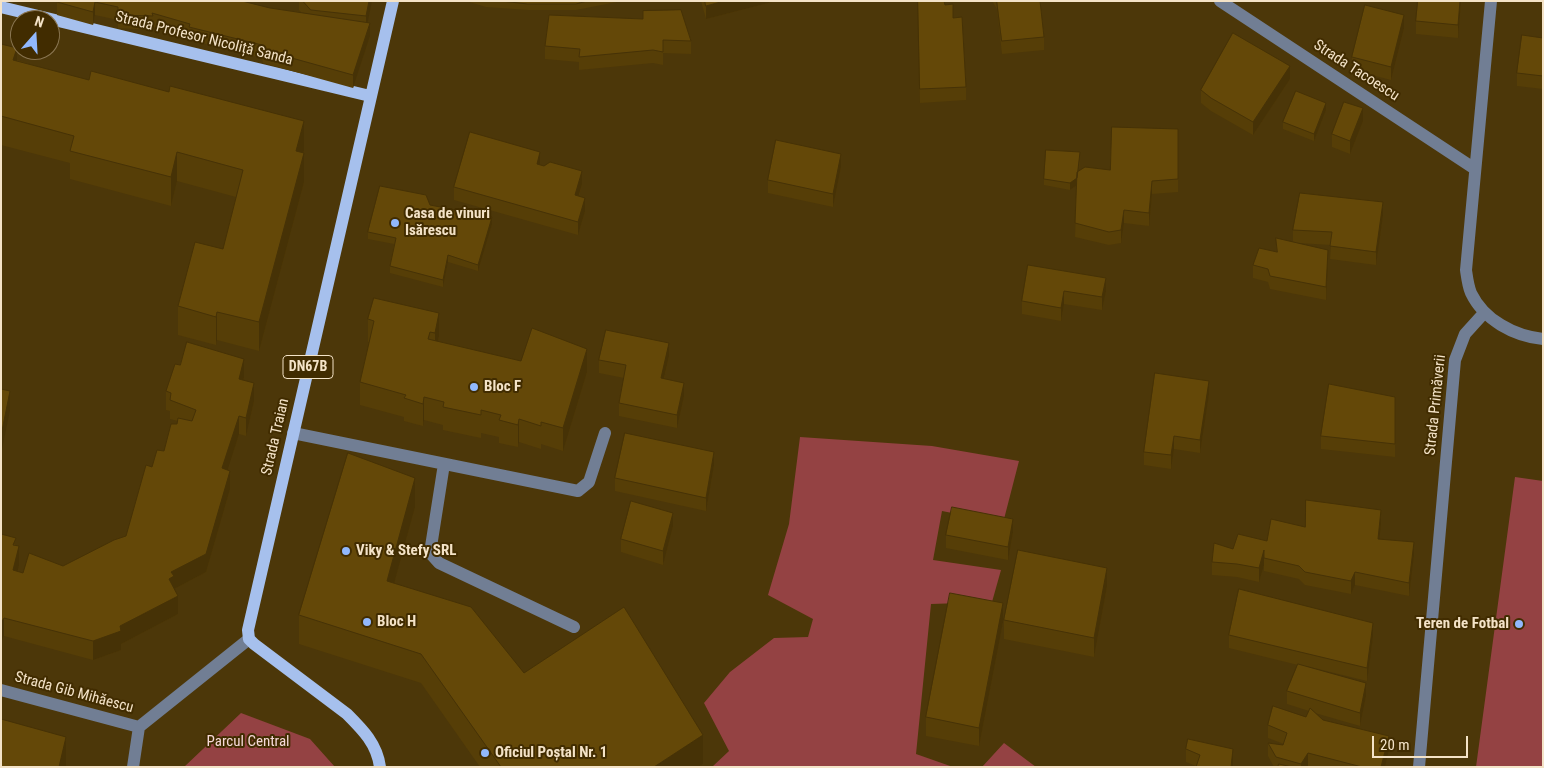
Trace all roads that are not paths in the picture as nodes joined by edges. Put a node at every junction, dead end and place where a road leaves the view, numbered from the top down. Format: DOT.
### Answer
graph roads {
  1 [pos="393,1"];
  2 [pos="1220,1"];
  3 [pos="1491,1"];
  4 [pos="1,6"];
  5 [pos="370,96"];
  6 [pos="1475,169"];
  7 [pos="1484,313"];
  8 [pos="1543,339"];
  9 [pos="294,433"];
  10 [pos="605,433"];
  11 [pos="444,464"];
  12 [pos="574,627"];
  13 [pos="249,639"];
  14 [pos="1,690"];
  15 [pos="139,727"];
  16 [pos="133,767"];
  17 [pos="380,767"];
  18 [pos="1419,767"];
  1 -- 5 [label="main road, Strada Traian"];
  2 -- 6 [label="street, Strada Tacoescu"];
  3 -- 6 [label="street"];
  4 -- 5 [label="main road, Strada Profesor Nicoliță Sanda"];
  5 -- 9 [label="main road, Strada Traian / DN67B"];
  6 -- 7 [label="street"];
  7 -- 8 [label="street"];
  7 -- 18 [label="street, Strada Primăverii"];
  9 -- 11 [label="street"];
  9 -- 13 [label="main road, Strada Traian / DN67B"];
  10 -- 11 [label="street"];
  11 -- 12 [label="street"];
  13 -- 15 [label="street"];
  13 -- 17 [label="main road"];
  14 -- 15 [label="street, Strada Gib Mihăescu"];
  15 -- 16 [label="street"];
}
